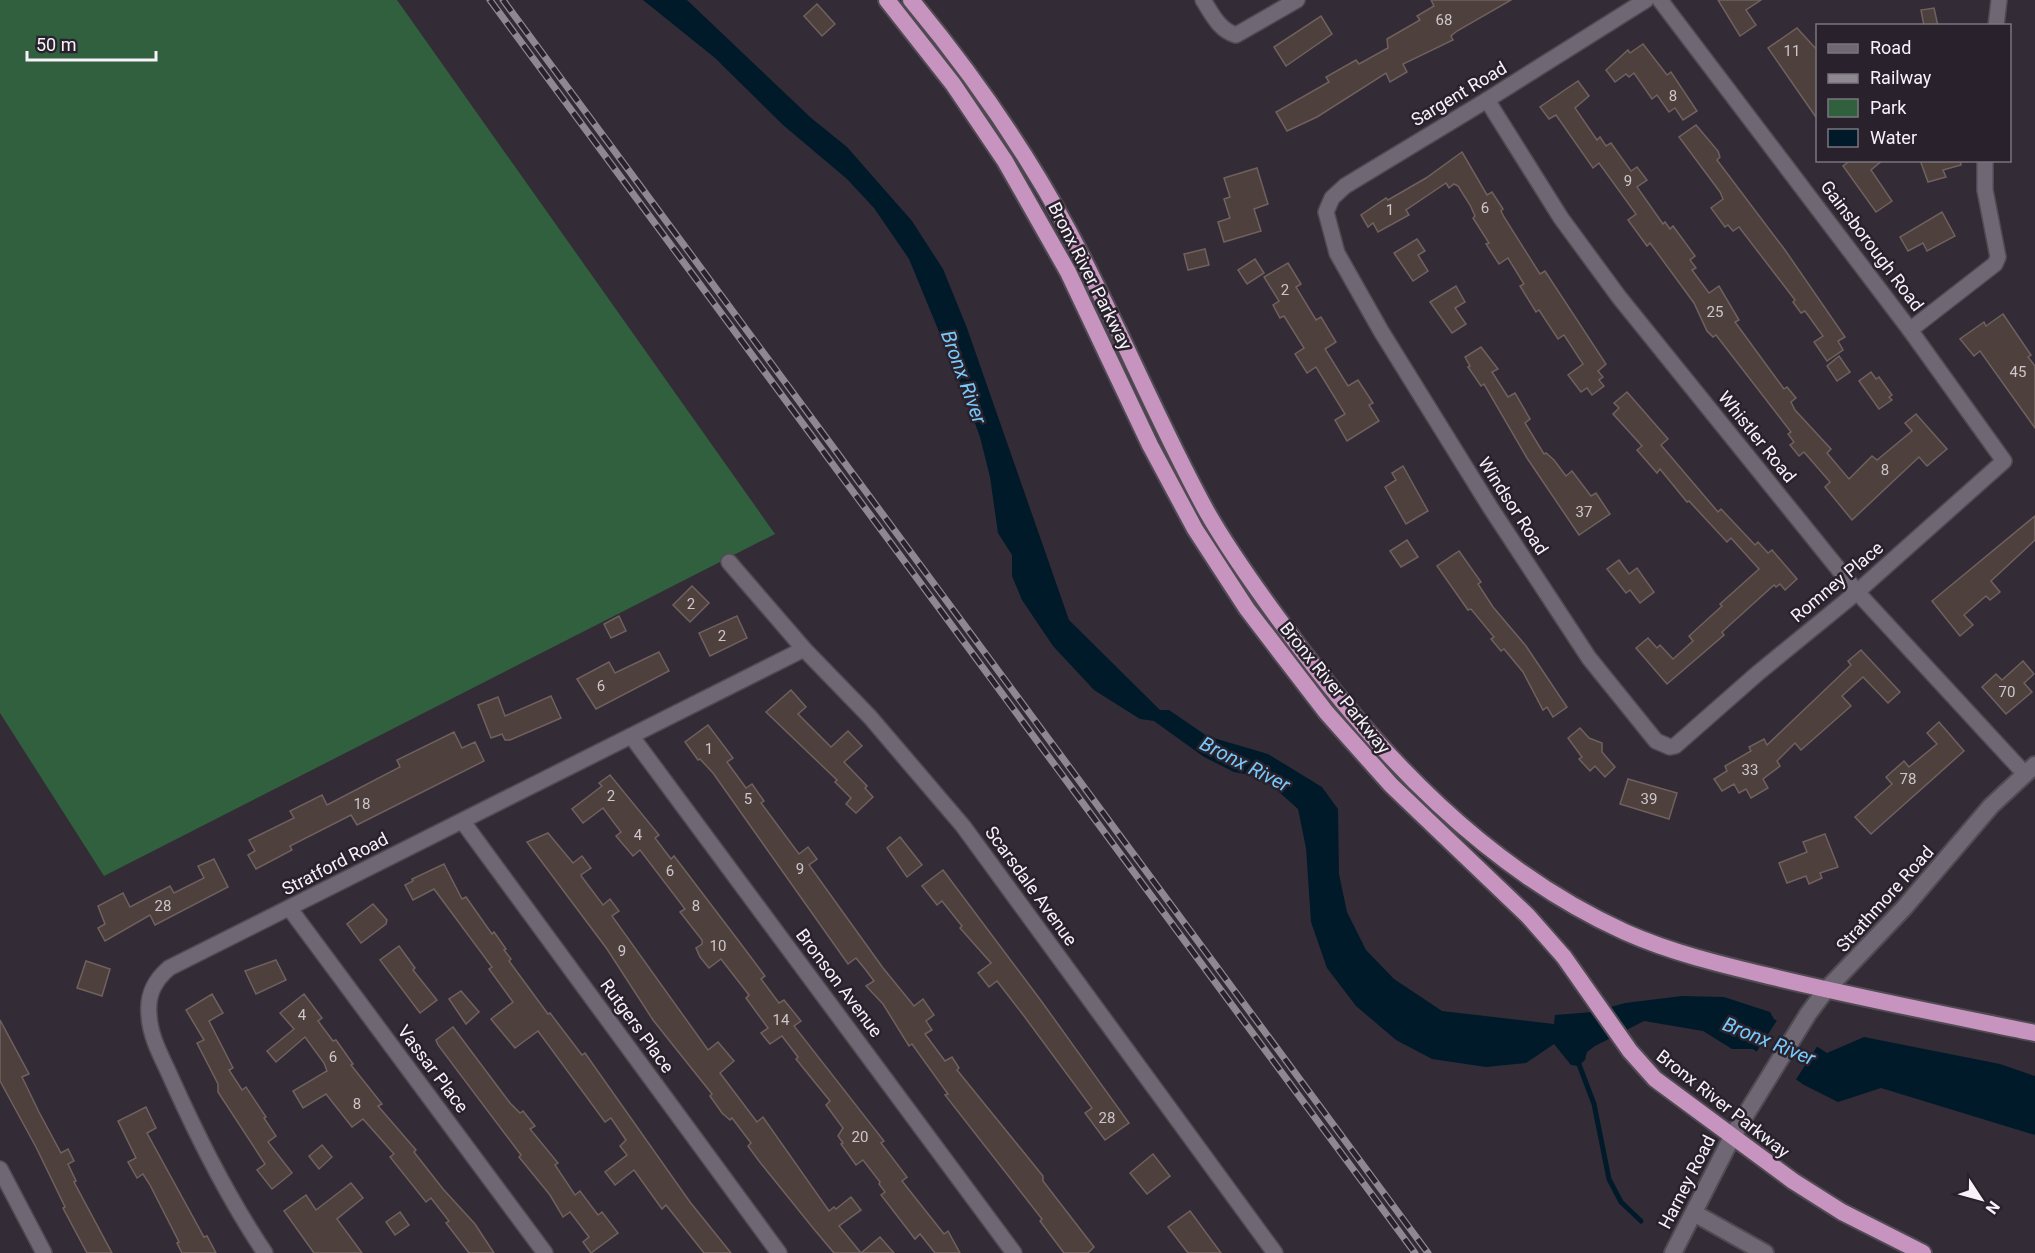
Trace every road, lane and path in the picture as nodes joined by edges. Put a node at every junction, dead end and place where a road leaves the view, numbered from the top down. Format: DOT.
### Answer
graph roads {
  1 [pos="887,0"];
  2 [pos="911,0"];
  3 [pos="1203,0"];
  4 [pos="1297,0"];
  5 [pos="1646,0"];
  6 [pos="1660,0"];
  7 [pos="1999,0"];
  8 [pos="1995,24"];
  9 [pos="1487,100"];
  10 [pos="1984,162"];
  11 [pos="1334,243"];
  12 [pos="1910,330"];
  13 [pos="2004,462"];
  14 [pos="729,562"];
  15 [pos="1857,592"];
  16 [pos="804,648"];
  17 [pos="1692,731"];
  18 [pos="632,737"];
  19 [pos="2030,769"];
  20 [pos="462,822"];
  21 [pos="290,909"];
  22 [pos="1826,990"];
  23 [pos="2035,1034"];
  24 [pos="1775,1067"];
  25 [pos="1732,1137"];
  26 [pos="0,1169"];
  27 [pos="1694,1213"];
  28 [pos="1679,1251"];
  29 [pos="44,1253"];
  30 [pos="265,1253"];
  31 [pos="545,1253"];
  32 [pos="779,1253"];
  33 [pos="1014,1253"];
  34 [pos="1275,1253"];
  35 [pos="1765,1253"];
  36 [pos="1923,1253"];
  1 -- 25 [label="highway, Bronx River Parkway"];
  2 -- 22 [label="highway, Bronx River Parkway"];
  3 -- 4 [label="street"];
  5 -- 9 [label="street, Sargent Road"];
  6 -- 12 [label="street, Gainsborough Road"];
  7 -- 8 [label="street"];
  9 -- 11 [label="street, Sargent Road"];
  9 -- 15 [label="street, Whistler Road"];
  10 -- 12 [label="street"];
  11 -- 17 [label="street, Windsor Road"];
  12 -- 13 [label="street, Gainsborough Road"];
  13 -- 15 [label="street, Romney Place"];
  14 -- 16 [label="street, Scarsdale Avenue"];
  15 -- 17 [label="street, Romney Place"];
  15 -- 19 [label="street, Whistler Road"];
  16 -- 18 [label="street, Stratford Road"];
  16 -- 34 [label="street, Scarsdale Avenue"];
  18 -- 20 [label="street, Stratford Road"];
  18 -- 33 [label="street, Bronson Avenue"];
  19 -- 22 [label="street, Strathmore Road"];
  20 -- 21 [label="street, Stratford Road"];
  20 -- 32 [label="street, Rutgers Place"];
  21 -- 30 [label="street, Stratford Road"];
  21 -- 31 [label="street, Vassar Place"];
  22 -- 23 [label="highway, Bronx River Parkway"];
  22 -- 24 [label="street, Strathmore Road"];
  24 -- 25 [label="street, Harney Road"];
  25 -- 27 [label="street, Harney Road"];
  25 -- 36 [label="highway, Bronx River Parkway"];
  26 -- 29 [label="street"];
  27 -- 28 [label="street, Harney Road"];
  27 -- 35 [label="street"];
}
